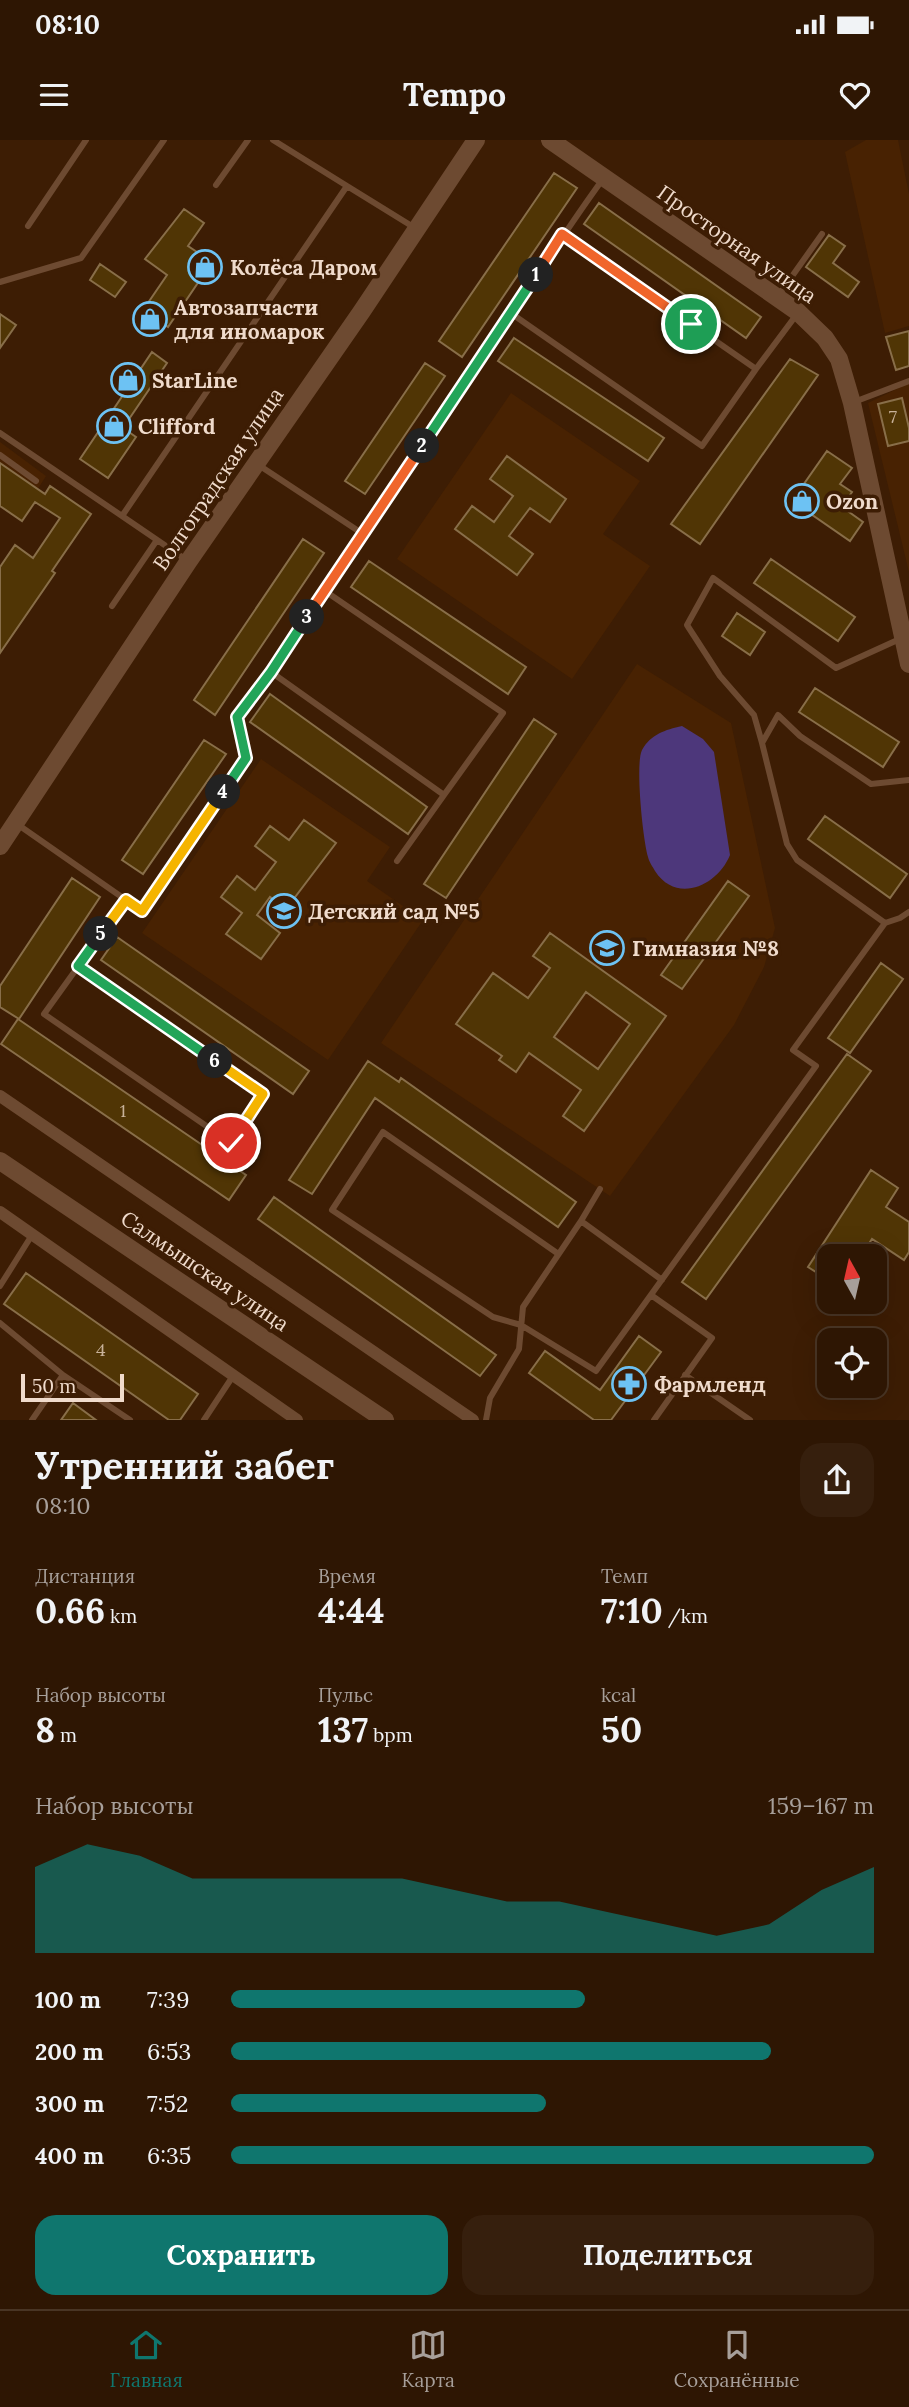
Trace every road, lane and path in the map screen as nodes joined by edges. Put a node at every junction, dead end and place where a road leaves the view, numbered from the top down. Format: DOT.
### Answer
graph roads {
  1 [pos="86,140"];
  2 [pos="164,140"];
  3 [pos="248,140"];
  4 [pos="273,140"];
  5 [pos="476,140"];
  6 [pos="550,140"];
  7 [pos="604,177"];
  8 [pos="216,185"];
  9 [pos="346,186"];
  10 [pos="28,226"];
  11 [pos="417,229"];
  12 [pos="562,234"];
  13 [pos="822,234"];
  14 [pos="0,282"];
  15 [pos="777,298"];
  16 [pos="798,312"];
  17 [pos="512,314"];
  18 [pos="756,369"];
  19 [pos="909,381"];
  20 [pos="852,403"];
  21 [pos="0,433"];
  22 [pos="0,455"];
  23 [pos="255,463"];
  24 [pos="36,481"];
  25 [pos="122,516"];
  26 [pos="363,534"];
  27 [pos="158,540"];
  28 [pos="188,562"];
  29 [pos="325,591"];
  30 [pos="112,606"];
  31 [pos="905,628"];
  32 [pos="909,664"];
  33 [pos="271,672"];
  34 [pos="762,743"];
  35 [pos="909,780"];
  36 [pos="444,795"];
  37 [pos="15,822"];
  38 [pos="0,846"];
  39 [pos="397,861"];
  40 [pos="126,900"];
  41 [pos="909,912"];
  42 [pos="885,923"];
  43 [pos="78,966"];
  44 [pos="0,1096"];
  45 [pos="0,1160"];
  46 [pos="600,1189"];
  47 [pos="0,1212"];
  48 [pos="580,1221"];
  49 [pos="32,1235"];
  50 [pos="557,1253"];
  51 [pos="662,1280"];
  52 [pos="0,1286"];
  53 [pos="651,1295"];
  54 [pos="0,1323"];
  55 [pos="521,1325"];
  56 [pos="63,1375"];
  57 [pos="685,1375"];
  58 [pos="233,1376"];
  59 [pos="32,1420"];
  60 [pos="130,1420"];
  61 [pos="204,1420"];
  62 [pos="297,1420"];
  63 [pos="384,1420"];
  64 [pos="473,1420"];
  65 [pos="486,1420"];
  66 [pos="654,1420"];
  67 [pos="750,1420"];
  1 -- 10 [label="lane"];
  2 -- 14 [label="lane"];
  3 -- 8 [label="lane"];
  4 -- 9 [label="lane"];
  5 -- 11 [label="main road, Волгоградская улица"];
  6 -- 7 [label="main road, Просторная улица"];
  7 -- 12 [label="lane"];
  7 -- 15 [label="main road, Просторная улица"];
  9 -- 11 [label="lane"];
  9 -- 25 [label="lane"];
  11 -- 23 [label="main road, Волгоградская улица"];
  12 -- 17 [label="lane"];
  12 -- 18 [label="lane"];
  13 -- 15 [label="lane"];
  15 -- 16 [label="main road, Просторная улица"];
  16 -- 18 [label="lane"];
  16 -- 20 [label="main road, Просторная улица"];
  17 -- 18 [label="lane"];
  17 -- 26 [label="lane"];
  19 -- 20 [label="lane"];
  20 -- 31 [label="main road, Просторная улица"];
  21 -- 25 [label="lane"];
  22 -- 24 [label="lane"];
  23 -- 26 [label="lane"];
  23 -- 28 [label="main road, Волгоградская улица"];
  25 -- 27 [label="lane"];
  26 -- 29 [label="lane"];
  27 -- 28 [label="lane"];
  27 -- 30 [label="lane"];
  28 -- 37 [label="main road, Волгоградская улица"];
  29 -- 33 [label="lane"];
  29 -- 36 [label="lane"];
  31 -- 32 [label="main road, Просторная улица"];
  31 -- 34 [label="lane"];
  33 -- 36 [label="lane"];
  33 -- 40 [label="lane"];
  34 -- 35 [label="lane"];
  34 -- 42 [label="lane"];
  36 -- 39 [label="lane"];
  37 -- 38 [label="main road, Волгоградская улица"];
  37 -- 40 [label="lane"];
  40 -- 43 [label="lane"];
  41 -- 42 [label="lane"];
  42 -- 51 [label="lane"];
  43 -- 43 [label="lane"];
  44 -- 64 [label="street"];
  45 -- 63 [label="main road, Салмышская улица"];
  46 -- 48 [label="lane"];
  47 -- 49 [label="street"];
  48 -- 50 [label="lane"];
  48 -- 51 [label="lane"];
  49 -- 52 [label="lane"];
  49 -- 58 [label="street"];
  50 -- 55 [label="lane"];
  50 -- 55 [label="lane"];
  51 -- 53 [label="lane"];
  53 -- 55 [label="lane"];
  53 -- 57 [label="lane"];
  54 -- 56 [label="lane"];
  55 -- 65 [label="lane"];
  56 -- 59 [label="lane"];
  56 -- 60 [label="lane"];
  57 -- 66 [label="lane"];
  57 -- 67 [label="lane"];
  58 -- 61 [label="lane"];
  58 -- 62 [label="street"];
}
